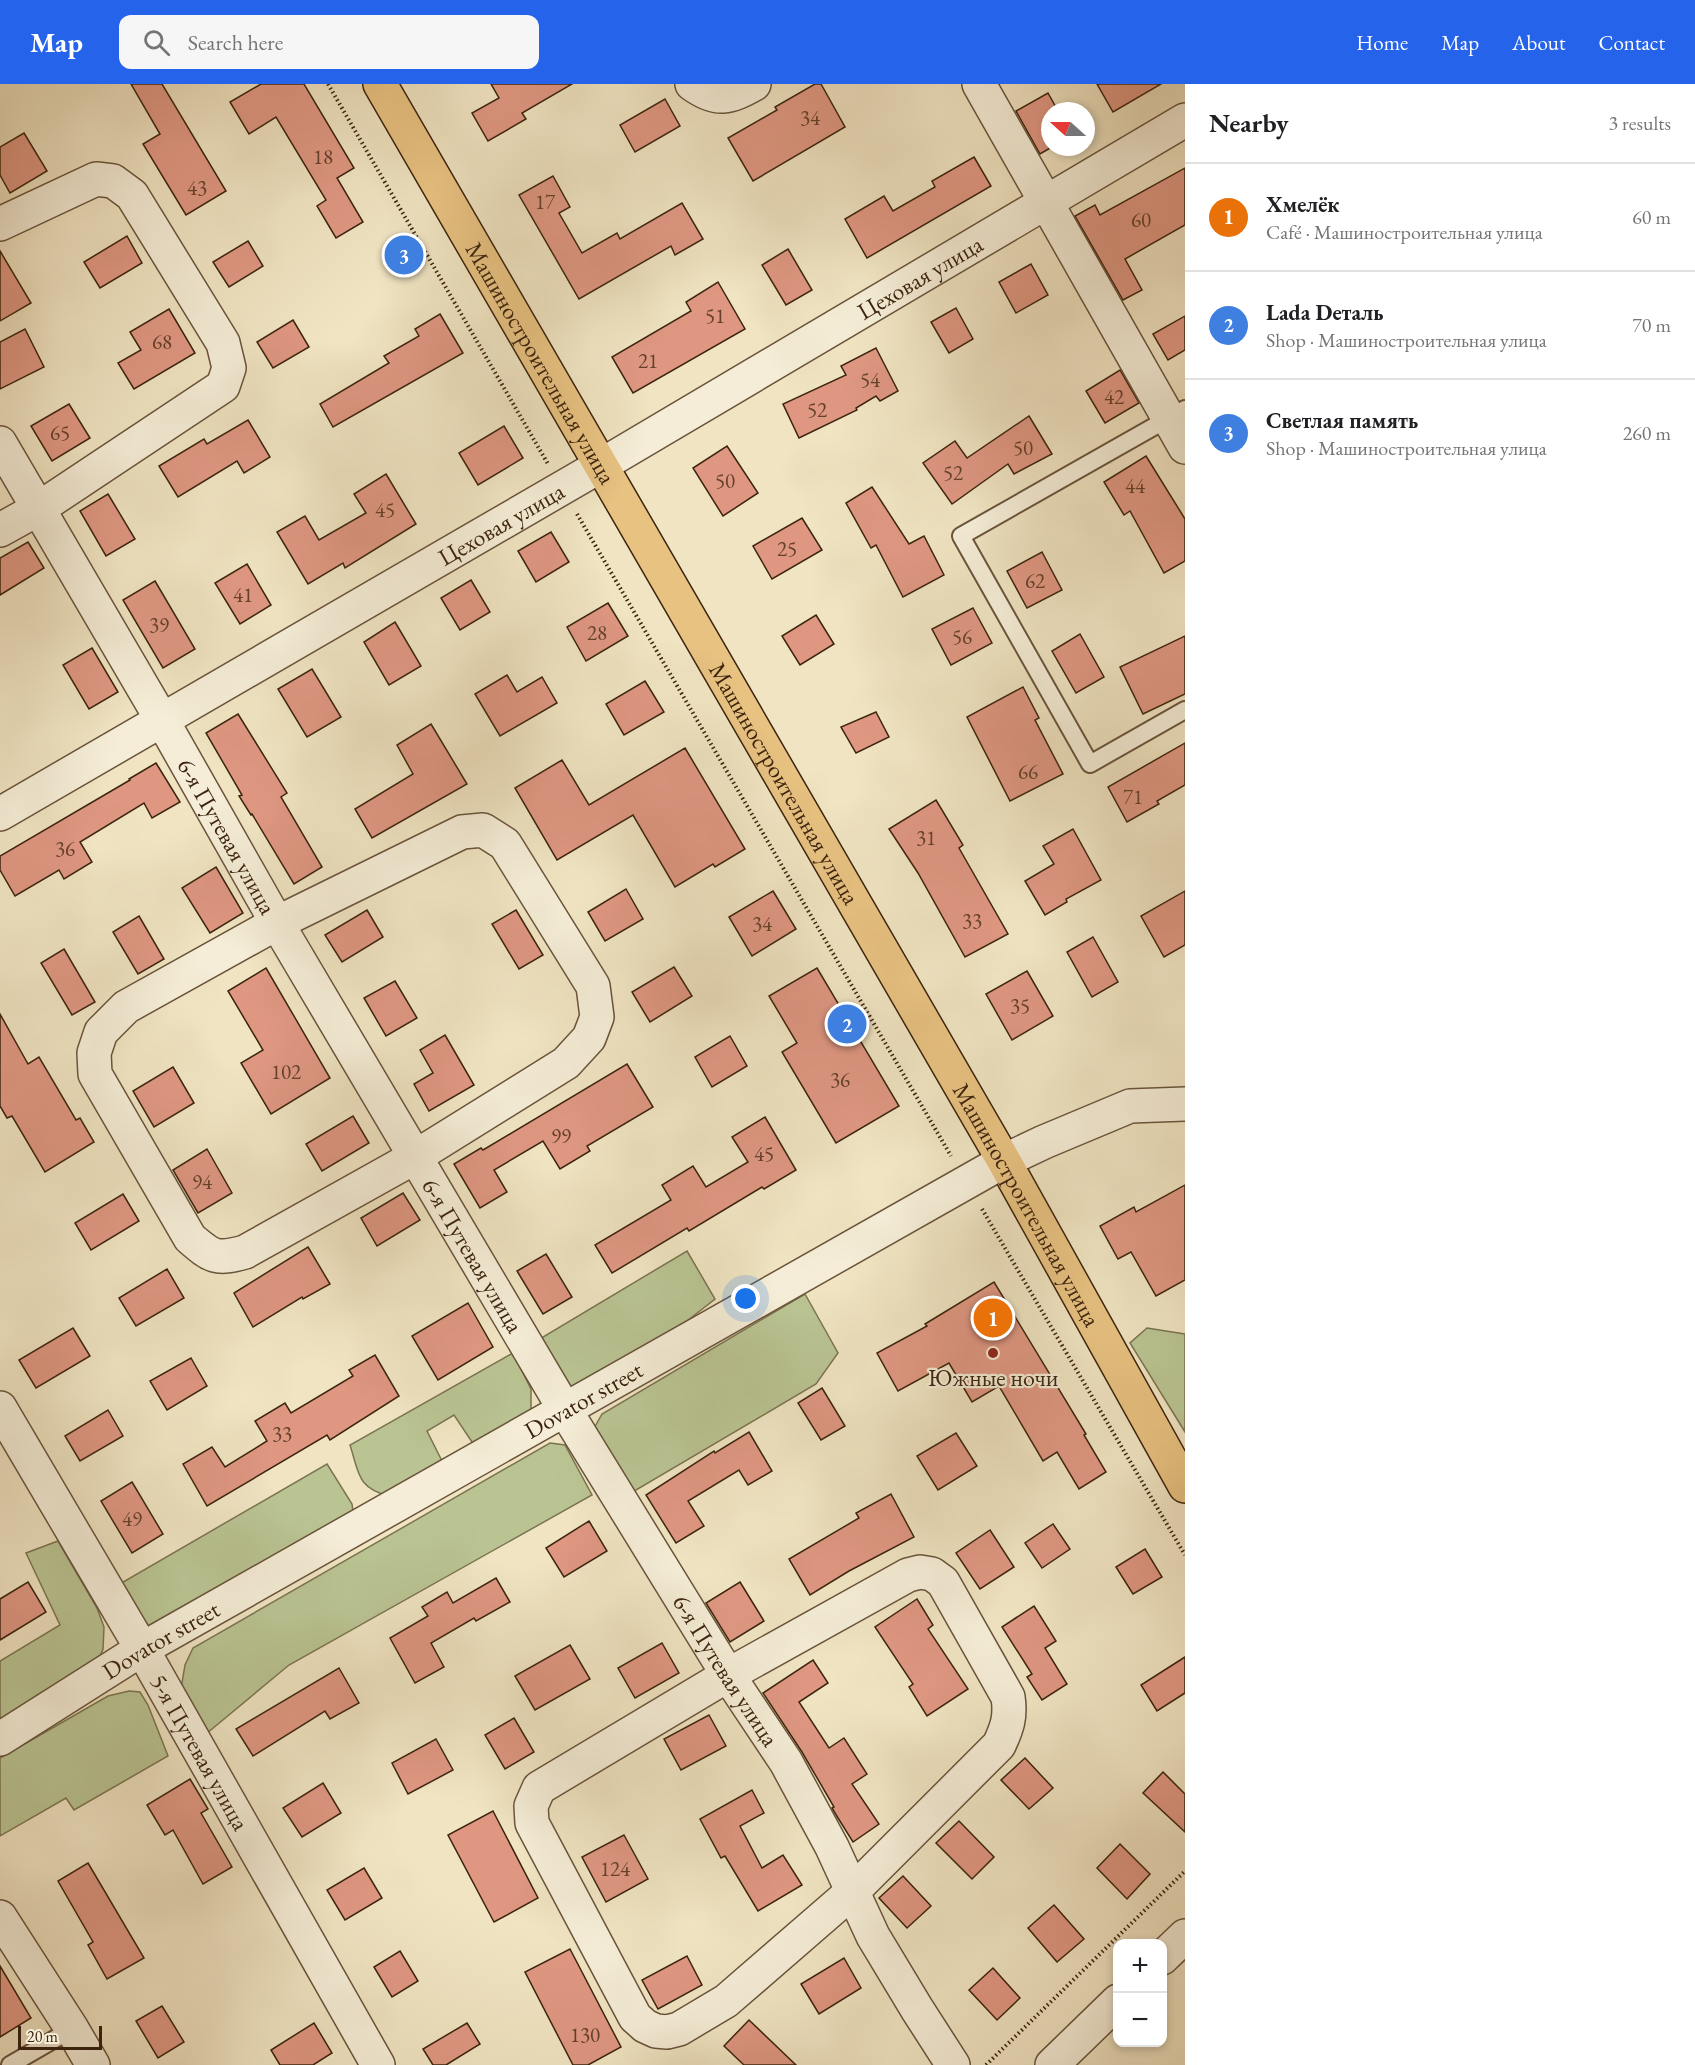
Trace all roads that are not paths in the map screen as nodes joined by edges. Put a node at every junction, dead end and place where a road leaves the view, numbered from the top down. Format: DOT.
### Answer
graph roads {
  1 [pos="380,84"];
  2 [pos="692,84"];
  3 [pos="754,84"];
  4 [pos="979,84"];
  5 [pos="1185,120"];
  6 [pos="1047,203"];
  7 [pos="0,224"];
  8 [pos="1177,413"];
  9 [pos="0,443"];
  10 [pos="1185,447"];
  11 [pos="600,466"];
  12 [pos="38,508"];
  13 [pos="0,530"];
  14 [pos="1185,710"];
  15 [pos="162,720"];
  16 [pos="0,814"];
  17 [pos="277,923"];
  18 [pos="1185,1104"];
  19 [pos="415,1157"];
  20 [pos="1004,1161"];
  21 [pos="0,1408"];
  22 [pos="565,1410"];
  23 [pos="1185,1486"];
  24 [pos="142,1649"];
  25 [pos="728,1676"];
  26 [pos="0,1739"];
  27 [pos="853,1891"];
  28 [pos="0,1917"];
  29 [pos="1185,1936"];
  30 [pos="1167,1953"];
  31 [pos="1113,2006"];
  32 [pos="72,2029"];
  33 [pos="10,2065"];
  34 [pos="93,2065"];
  35 [pos="378,2065"];
  36 [pos="953,2065"];
  37 [pos="1052,2065"];
  1 -- 11 [label="main road, Машиностроительная улица"];
  2 -- 3 [label="street"];
  4 -- 6 [label="street"];
  5 -- 6 [label="street, Цеховая улица"];
  6 -- 8 [label="street"];
  6 -- 11 [label="street, Цеховая улица"];
  7 -- 12 [label="street"];
  8 -- 10 [label="street"];
  8 -- 14 [label="lane"];
  9 -- 12 [label="street, 6-я Путевая улица"];
  11 -- 15 [label="street, Цеховая улица"];
  11 -- 20 [label="main road, Машиностроительная улица"];
  12 -- 13 [label="street"];
  12 -- 15 [label="street, 6-я Путевая улица"];
  15 -- 16 [label="street, Цеховая улица"];
  15 -- 17 [label="street, 6-я Путевая улица"];
  17 -- 19 [label="street, 6-я Путевая улица"];
  17 -- 19 [label="street"];
  17 -- 19 [label="street"];
  18 -- 20 [label="street, Dovator street"];
  19 -- 22 [label="street, 6-я Путевая улица"];
  20 -- 22 [label="street, Dovator street"];
  20 -- 23 [label="main road, Машиностроительная улица"];
  21 -- 24 [label="street, 5-я Путевая улица"];
  22 -- 24 [label="street, Dovator street"];
  22 -- 25 [label="street, 6-я Путевая улица"];
  24 -- 26 [label="street, Dovator street"];
  24 -- 35 [label="street, 5-я Путевая улица"];
  25 -- 27 [label="street, 6-я Путевая улица"];
  25 -- 27 [label="street"];
  25 -- 27 [label="street"];
  27 -- 36 [label="street, 6-я Путевая улица"];
  28 -- 32 [label="street"];
  29 -- 30 [label="street"];
  31 -- 37 [label="street"];
  32 -- 33 [label="lane"];
  32 -- 34 [label="street"];
}
